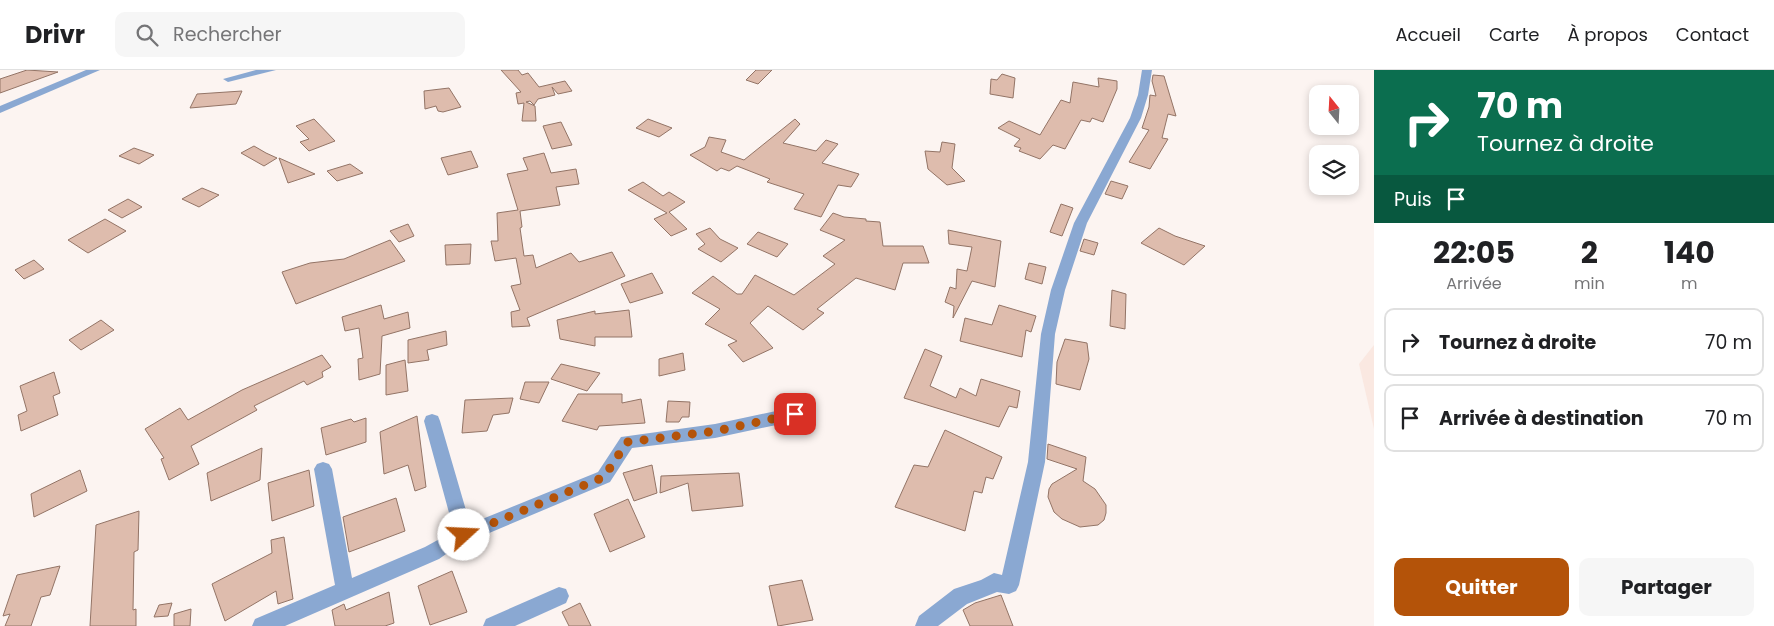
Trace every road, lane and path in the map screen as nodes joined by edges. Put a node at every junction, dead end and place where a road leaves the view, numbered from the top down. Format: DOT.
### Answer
graph roads {
  1 [pos="95,70"];
  2 [pos="272,70"];
  3 [pos="1147,70"];
  4 [pos="228,78"];
  5 [pos="0,110"];
  6 [pos="795,414"];
  7 [pos="432,421"];
  8 [pos="323,469"];
  9 [pos="464,535"];
  10 [pos="345,590"];
  11 [pos="559,596"];
  12 [pos="262,626"];
  13 [pos="493,626"];
  14 [pos="925,626"];
  1 -- 5 [label="street"];
  2 -- 4 [label="street"];
  3 -- 14 [label="street"];
  6 -- 9 [label="street"];
  7 -- 9 [label="street"];
  8 -- 10 [label="street"];
  9 -- 10 [label="street"];
  10 -- 12 [label="street"];
  11 -- 13 [label="street"];
}
